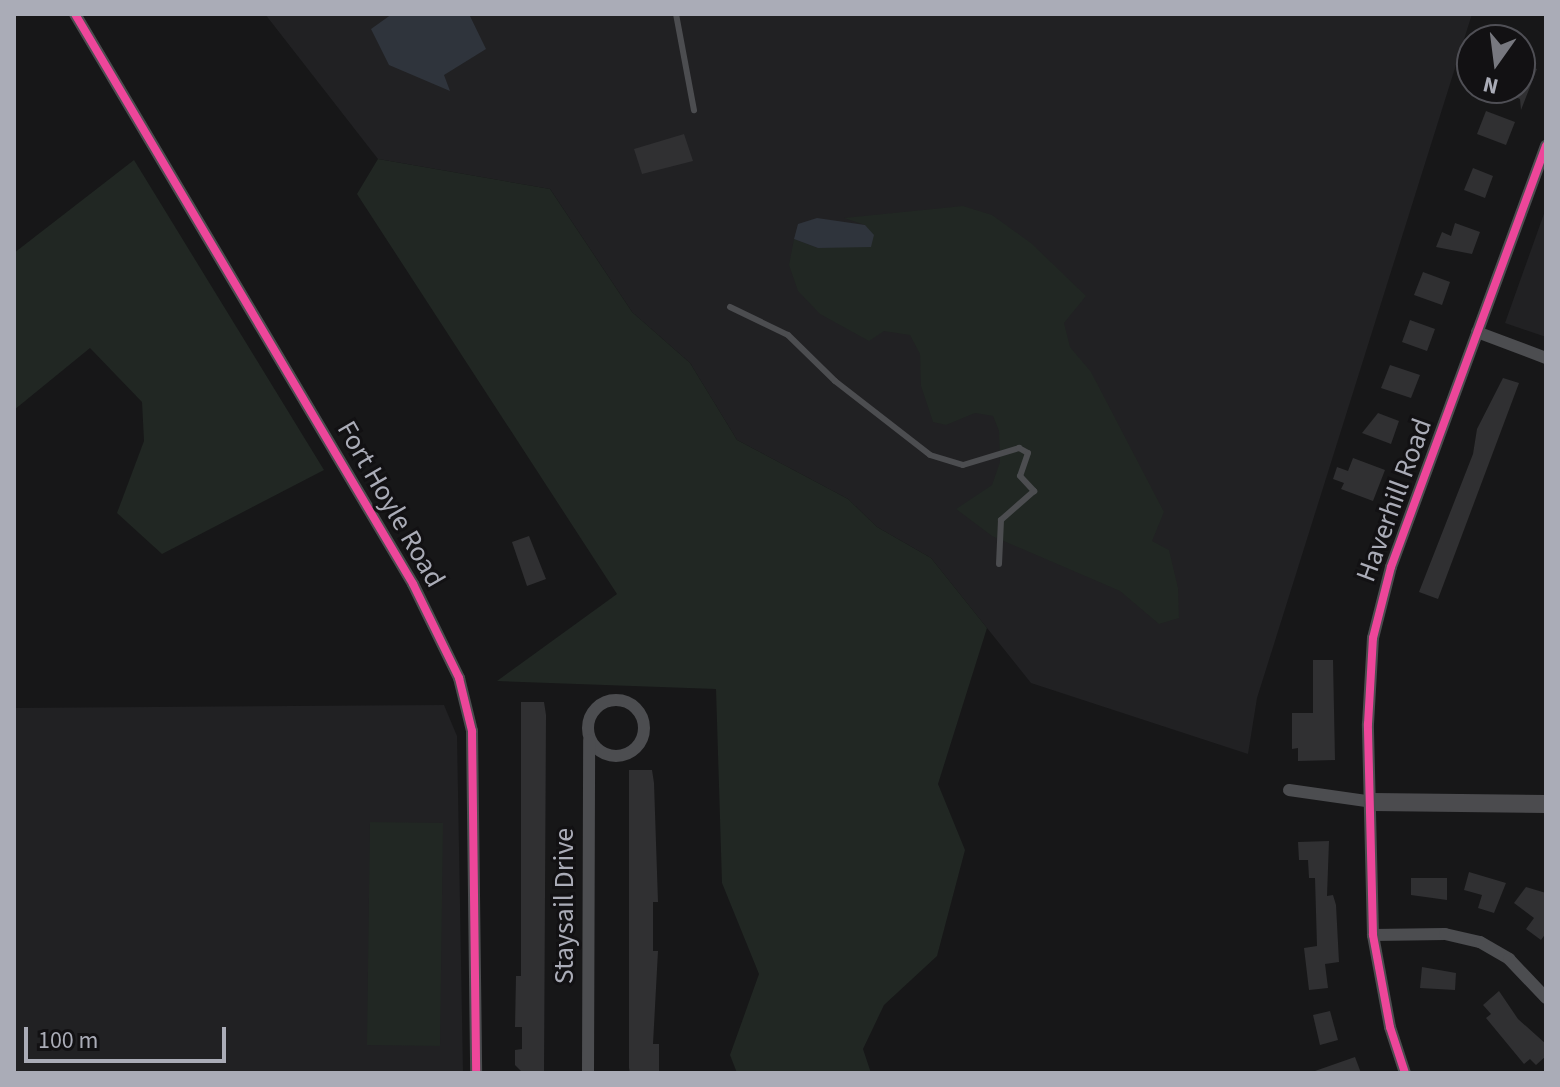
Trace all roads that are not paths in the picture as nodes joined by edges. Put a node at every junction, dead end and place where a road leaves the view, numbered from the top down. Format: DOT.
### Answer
graph roads {
  1 [pos="75,14"];
  2 [pos="676,14"];
  3 [pos="694,110"];
  4 [pos="1546,146"];
  5 [pos="730,307"];
  6 [pos="1477,332"];
  7 [pos="1546,358"];
  8 [pos="999,564"];
  9 [pos="589,740"];
  10 [pos="1289,790"];
  11 [pos="1373,802"];
  12 [pos="1546,804"];
  13 [pos="1373,935"];
  14 [pos="1546,998"];
  15 [pos="476,1073"];
  16 [pos="588,1073"];
  17 [pos="1405,1073"];
  1 -- 15 [label="street, Fort Hoyle Road"];
  2 -- 3 [label="lane"];
  4 -- 6 [label="street, Haverhill Road"];
  5 -- 8 [label="lane"];
  6 -- 7 [label="street"];
  6 -- 11 [label="street, Haverhill Road"];
  9 -- 9 [label="street, Staysail Drive"];
  9 -- 16 [label="street, Staysail Drive"];
  10 -- 11 [label="street"];
  11 -- 12 [label="street"];
  11 -- 13 [label="street, Haverhill Road"];
  13 -- 14 [label="street"];
  13 -- 17 [label="street, Haverhill Road"];
}
